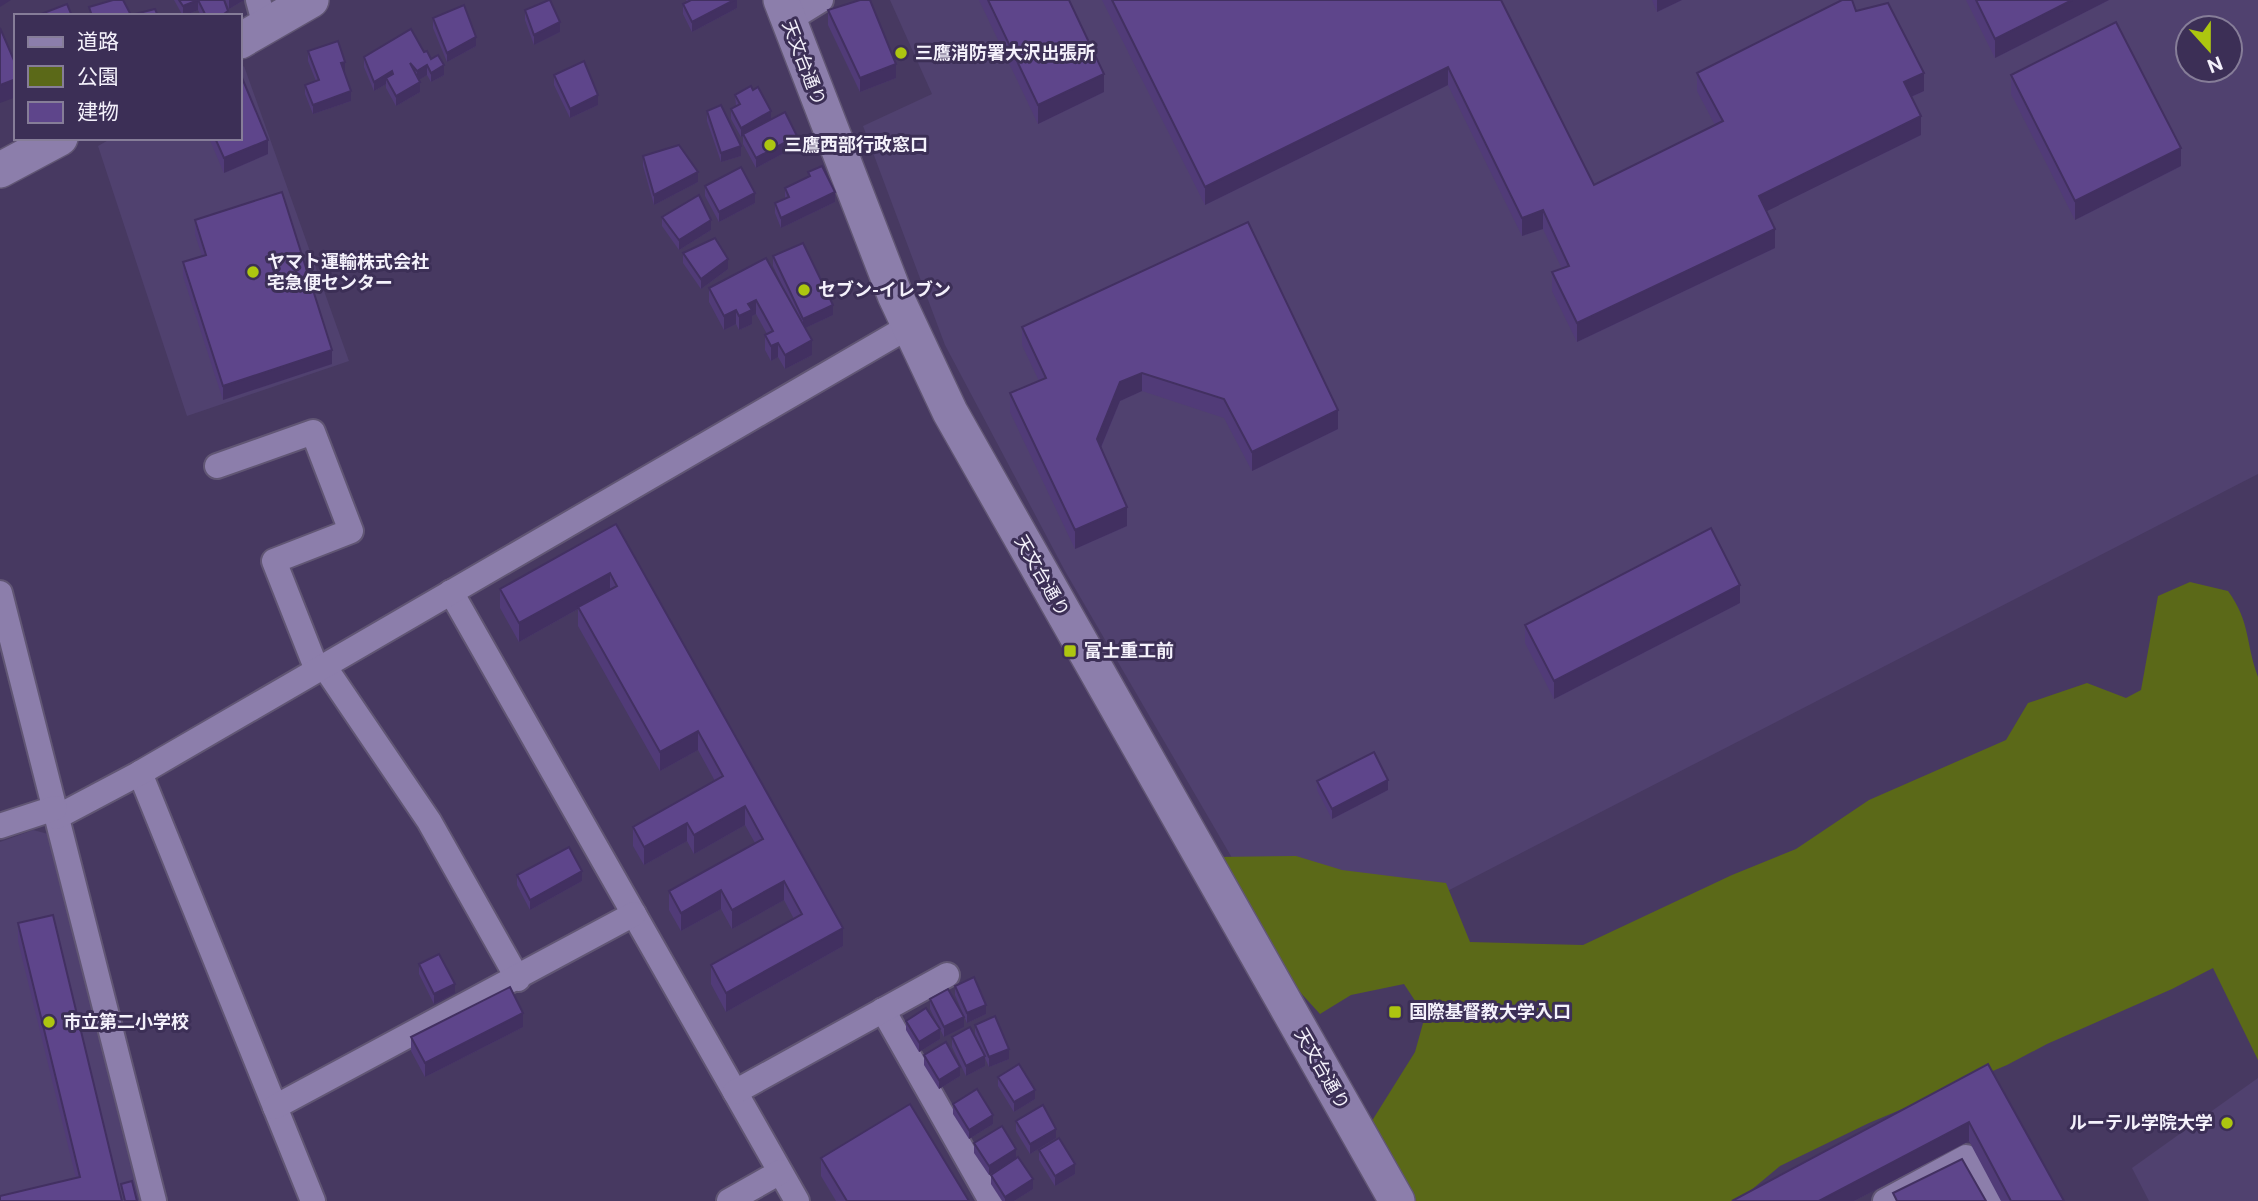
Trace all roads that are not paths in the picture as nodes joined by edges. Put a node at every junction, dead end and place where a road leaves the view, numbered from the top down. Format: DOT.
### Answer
graph roads {
  1 [pos="310,0"];
  2 [pos="821,0"];
  3 [pos="784,10"];
  4 [pos="254,22"];
  5 [pos="56,140"];
  6 [pos="0,170"];
  7 [pos="908,327"];
  8 [pos="217,466"];
  9 [pos="451,592"];
  10 [pos="0,593"];
  11 [pos="321,668"];
  12 [pos="141,772"];
  13 [pos="56,812"];
  14 [pos="0,827"];
  15 [pos="634,914"];
  16 [pos="947,975"];
  17 [pos="517,979"];
  18 [pos="883,1010"];
  19 [pos="734,1092"];
  20 [pos="275,1107"];
  21 [pos="780,1172"];
  22 [pos="154,1201"];
  23 [pos="313,1201"];
  24 [pos="729,1201"];
  25 [pos="797,1201"];
  26 [pos="991,1201"];
  27 [pos="1397,1201"];
  28 [pos="1885,1201"];
  29 [pos="1991,1201"];
  1 -- 4 [label="main road"];
  2 -- 3 [label="street"];
  3 -- 7 [label="main road, 天文台通り"];
  5 -- 6 [label="main road"];
  7 -- 9 [label="street"];
  7 -- 27 [label="main road, 天文台通り"];
  8 -- 11 [label="street"];
  9 -- 11 [label="street"];
  9 -- 15 [label="street"];
  10 -- 13 [label="street"];
  11 -- 12 [label="street"];
  11 -- 17 [label="street"];
  12 -- 13 [label="street"];
  12 -- 20 [label="street"];
  13 -- 14 [label="street"];
  13 -- 22 [label="street"];
  15 -- 17 [label="street"];
  15 -- 19 [label="street"];
  16 -- 18 [label="street"];
  17 -- 20 [label="street"];
  18 -- 19 [label="street"];
  18 -- 26 [label="street"];
  19 -- 21 [label="street"];
  20 -- 23 [label="street"];
  21 -- 24 [label="street"];
  21 -- 25 [label="street"];
  28 -- 29 [label="street"];
}
